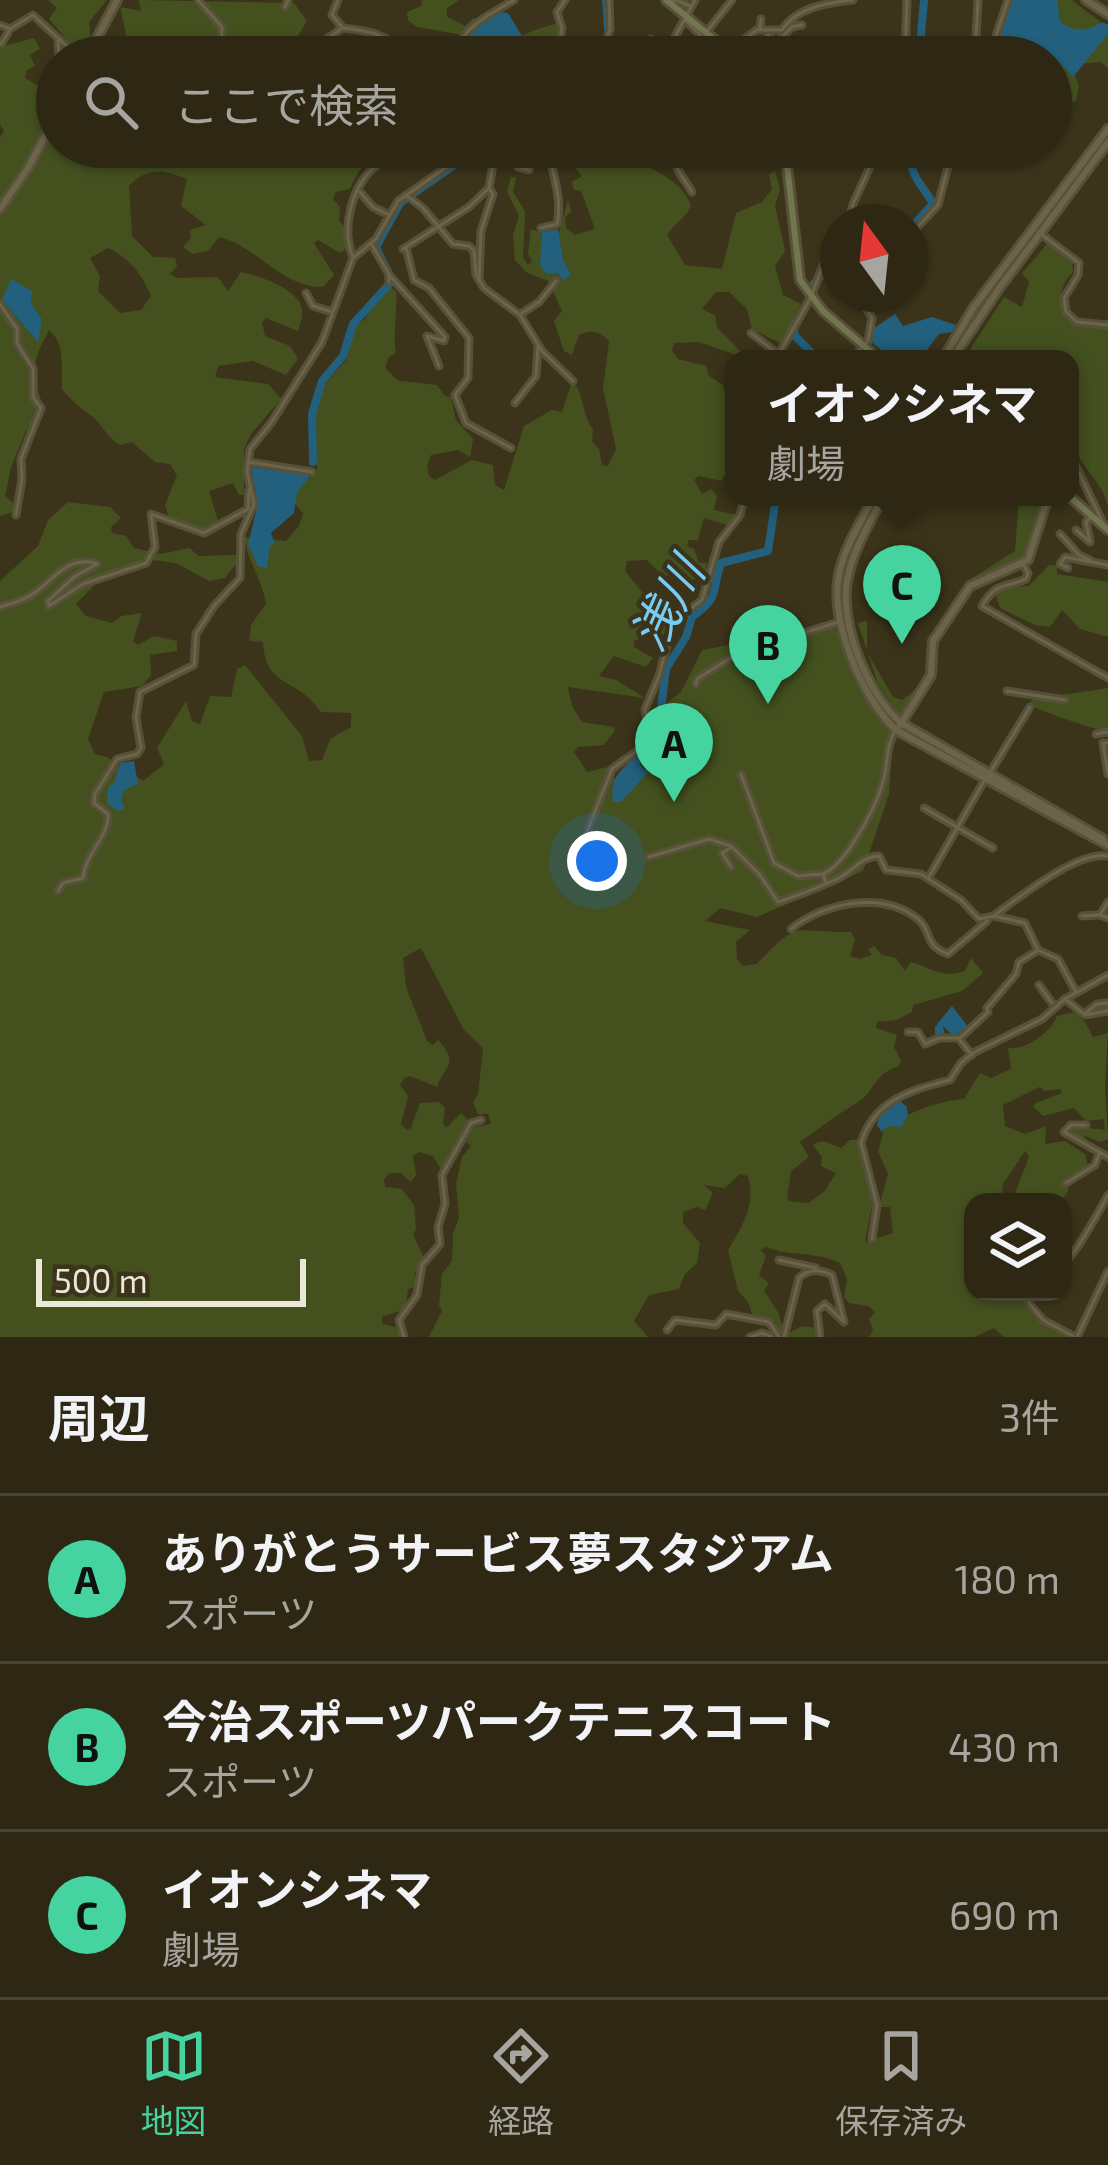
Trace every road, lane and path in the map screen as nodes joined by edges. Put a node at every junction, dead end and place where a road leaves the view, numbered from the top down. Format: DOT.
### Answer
graph roads {
  1 [pos="115,0"];
  2 [pos="198,0"];
  3 [pos="288,0"];
  4 [pos="338,0"];
  5 [pos="514,0"];
  6 [pos="566,0"];
  7 [pos="609,0"];
  8 [pos="695,0"];
  9 [pos="732,0"];
  10 [pos="853,0"];
  11 [pos="907,0"];
  12 [pos="978,0"];
  13 [pos="1008,0"];
  14 [pos="1086,0"];
  15 [pos="668,2"];
  16 [pos="285,7"];
  17 [pos="691,7"];
  18 [pos="1108,14"];
  19 [pos="685,17"];
  20 [pos="761,19"];
  21 [pos="0,25"];
  22 [pos="802,25"];
  23 [pos="343,28"];
  24 [pos="9,29"];
  25 [pos="759,31"];
  26 [pos="704,33"];
  27 [pos="768,34"];
  28 [pos="57,36"];
  29 [pos="98,36"];
  30 [pos="221,36"];
  31 [pos="331,36"];
  32 [pos="386,36"];
  33 [pos="466,36"];
  34 [pos="561,36"];
  35 [pos="608,36"];
  36 [pos="675,36"];
  37 [pos="703,36"];
  38 [pos="706,36"];
  39 [pos="707,36"];
  40 [pos="746,36"];
  41 [pos="786,36"];
  42 [pos="906,36"];
  43 [pos="976,36"];
  44 [pos="996,36"];
  45 [pos="1,44"];
  46 [pos="1108,129"];
  47 [pos="1108,142"];
  48 [pos="36,148"];
  49 [pos="375,168"];
  50 [pos="445,168"];
  51 [pos="493,168"];
  52 [pos="522,168"];
  53 [pos="554,168"];
  54 [pos="678,168"];
  55 [pos="787,168"];
  56 [pos="869,168"];
  57 [pos="948,168"];
  58 [pos="529,170"];
  59 [pos="489,188"];
  60 [pos="359,190"];
  61 [pos="692,192"];
  62 [pos="406,195"];
  63 [pos="853,204"];
  64 [pos="0,209"];
  65 [pos="388,215"];
  66 [pos="928,216"];
  67 [pos="438,226"];
  68 [pos="420,228"];
  69 [pos="541,229"];
  70 [pos="1040,233"];
  71 [pos="424,235"];
  72 [pos="401,238"];
  73 [pos="371,244"];
  74 [pos="405,247"];
  75 [pos="353,258"];
  76 [pos="820,272"];
  77 [pos="479,280"];
  78 [pos="556,281"];
  79 [pos="306,293"];
  80 [pos="811,297"];
  81 [pos="0,304"];
  82 [pos="870,312"];
  83 [pos="334,313"];
  84 [pos="520,315"];
  85 [pos="1108,325"];
  86 [pos="751,333"];
  87 [pos="865,345"];
  88 [pos="538,346"];
  89 [pos="776,350"];
  90 [pos="781,350"];
  91 [pos="860,350"];
  92 [pos="870,350"];
  93 [pos="948,350"];
  94 [pos="958,350"];
  95 [pos="439,366"];
  96 [pos="573,381"];
  97 [pos="455,394"];
  98 [pos="448,399"];
  99 [pos="515,403"];
  100 [pos="511,448"];
  101 [pos="248,462"];
  102 [pos="312,472"];
  103 [pos="1079,473"];
  104 [pos="250,489"];
  105 [pos="1079,505"];
  106 [pos="742,506"];
  107 [pos="870,506"];
  108 [pos="878,506"];
  109 [pos="1045,506"];
  110 [pos="16,515"];
  111 [pos="1092,516"];
  112 [pos="1105,527"];
  113 [pos="1076,530"];
  114 [pos="1060,533"];
  115 [pos="1090,560"];
  116 [pos="1023,564"];
  117 [pos="1106,565"];
  118 [pos="1068,568"];
  119 [pos="1108,574"];
  120 [pos="0,607"];
  121 [pos="841,621"];
  122 [pos="1108,678"];
  123 [pos="696,684"];
  124 [pos="1007,692"];
  125 [pos="1065,700"];
  126 [pos="1030,706"];
  127 [pos="899,726"];
  128 [pos="1108,732"];
  129 [pos="1096,734"];
  130 [pos="1108,743"];
  131 [pos="741,774"];
  132 [pos="1108,774"];
  133 [pos="987,776"];
  134 [pos="924,808"];
  135 [pos="957,827"];
  136 [pos="1108,844"];
  137 [pos="732,847"];
  138 [pos="993,848"];
  139 [pos="1108,856"];
  140 [pos="649,857"];
  141 [pos="731,867"];
  142 [pos="580,870"];
  143 [pos="824,874"];
  144 [pos="928,879"];
  145 [pos="826,883"];
  146 [pos="58,891"];
  147 [pos="1108,902"];
  148 [pos="1100,915"];
  149 [pos="994,916"];
  150 [pos="1082,916"];
  151 [pos="1108,919"];
  152 [pos="988,920"];
  153 [pos="790,929"];
  154 [pos="1038,950"];
  155 [pos="1108,975"];
  156 [pos="1040,985"];
  157 [pos="1076,992"];
  158 [pos="1064,999"];
  159 [pos="1108,1003"];
  160 [pos="1054,1006"];
  161 [pos="1108,1011"];
  162 [pos="1084,1014"];
  163 [pos="908,1032"];
  164 [pos="959,1039"];
  165 [pos="972,1054"];
  166 [pos="481,1120"];
  167 [pos="1086,1125"];
  168 [pos="1099,1154"];
  169 [pos="1108,1156"];
  170 [pos="1066,1183"];
  171 [pos="1108,1195"];
  172 [pos="872,1239"];
  173 [pos="1072,1258"];
  174 [pos="779,1260"];
  175 [pos="823,1270"];
  176 [pos="1108,1271"];
  177 [pos="1029,1301"];
  178 [pos="667,1330"];
  179 [pos="404,1337"];
  180 [pos="750,1337"];
  181 [pos="778,1337"];
  182 [pos="820,1337"];
  183 [pos="1076,1337"];
  1 -- 29 [label="street"];
  2 -- 30 [label="street"];
  3 -- 16 [label="street"];
  4 -- 23 [label="street"];
  5 -- 33 [label="street"];
  6 -- 34 [label="street"];
  7 -- 35 [label="street"];
  8 -- 17 [label="street"];
  9 -- 26 [label="street"];
  10 -- 27 [label="street"];
  11 -- 42 [label="street"];
  12 -- 43 [label="street"];
  13 -- 44 [label="street"];
  14 -- 18 [label="street"];
  15 -- 17 [label="street"];
  15 -- 19 [label="main road"];
  17 -- 19 [label="street"];
  19 -- 26 [label="street"];
  19 -- 36 [label="street"];
  19 -- 38 [label="main road"];
  20 -- 25 [label="street"];
  21 -- 24 [label="street"];
  22 -- 41 [label="street"];
  23 -- 31 [label="street"];
  23 -- 32 [label="street"];
  24 -- 28 [label="street"];
  24 -- 45 [label="street"];
  25 -- 27 [label="street"];
  25 -- 40 [label="street"];
  26 -- 37 [label="street"];
  26 -- 39 [label="street"];
  46 -- 93 [label="street"];
  47 -- 70 [label="street"];
  48 -- 64 [label="street"];
  49 -- 60 [label="street"];
  50 -- 62 [label="street"];
  51 -- 59 [label="street"];
  52 -- 58 [label="street"];
  53 -- 69 [label="street"];
  54 -- 61 [label="street"];
  55 -- 80 [label="main road"];
  56 -- 63 [label="street"];
  57 -- 66 [label="street"];
  59 -- 67 [label="street"];
  59 -- 77 [label="street"];
  60 -- 65 [label="street"];
  60 -- 75 [label="street"];
  62 -- 65 [label="street"];
  62 -- 67 [label="street"];
  65 -- 73 [label="street"];
  67 -- 71 [label="street"];
  67 -- 77 [label="street"];
  68 -- 71 [label="street"];
  70 -- 85 [label="street"];
  70 -- 94 [label="street"];
  71 -- 74 [label="street"];
  72 -- 74 [label="street"];
  73 -- 75 [label="street"];
  73 -- 95 [label="street"];
  74 -- 97 [label="street"];
  75 -- 83 [label="street"];
  76 -- 80 [label="street"];
  77 -- 84 [label="street"];
  78 -- 84 [label="street"];
  79 -- 83 [label="street"];
  80 -- 87 [label="main road"];
  80 -- 90 [label="street"];
  81 -- 110 [label="street"];
  82 -- 87 [label="street"];
  83 -- 101 [label="street"];
  84 -- 88 [label="street"];
  86 -- 89 [label="street"];
  87 -- 91 [label="street"];
  87 -- 92 [label="main road"];
  88 -- 96 [label="street"];
  88 -- 99 [label="street"];
  97 -- 98 [label="street"];
  97 -- 100 [label="street"];
  101 -- 102 [label="street"];
  101 -- 104 [label="street"];
  103 -- 112 [label="street"];
  104 -- 120 [label="street"];
  104 -- 146 [label="street"];
  105 -- 111 [label="main road"];
  106 -- 142 [label="street"];
  107 -- 121 [label="street"];
  108 -- 127 [label="street"];
  109 -- 116 [label="street"];
  111 -- 112 [label="main road"];
  111 -- 113 [label="street"];
  114 -- 115 [label="street"];
  115 -- 117 [label="street"];
  115 -- 118 [label="street"];
  116 -- 122 [label="street"];
  116 -- 127 [label="street"];
  117 -- 119 [label="street"];
  121 -- 123 [label="street"];
  121 -- 127 [label="street"];
  124 -- 125 [label="street"];
  126 -- 133 [label="street"];
  127 -- 133 [label="street"];
  127 -- 143 [label="street"];
  128 -- 129 [label="street"];
  130 -- 132 [label="street"];
  131 -- 143 [label="street"];
  133 -- 135 [label="street"];
  133 -- 136 [label="street"];
  134 -- 135 [label="street"];
  135 -- 138 [label="street"];
  135 -- 144 [label="street"];
  137 -- 140 [label="street"];
  137 -- 141 [label="street"];
  137 -- 145 [label="street"];
  139 -- 149 [label="street"];
  143 -- 145 [label="street"];
  144 -- 145 [label="street"];
  144 -- 152 [label="street"];
  147 -- 148 [label="street"];
  148 -- 150 [label="street"];
  148 -- 151 [label="street"];
  149 -- 152 [label="street"];
  149 -- 154 [label="street"];
  152 -- 153 [label="street"];
  154 -- 157 [label="street"];
  154 -- 164 [label="street"];
  155 -- 157 [label="street"];
  156 -- 160 [label="street"];
  157 -- 158 [label="street"];
  158 -- 160 [label="street"];
  158 -- 162 [label="street"];
  159 -- 162 [label="street"];
  160 -- 165 [label="street"];
  161 -- 162 [label="street"];
  163 -- 164 [label="street"];
  164 -- 165 [label="street"];
  165 -- 172 [label="street"];
  166 -- 179 [label="street"];
  167 -- 168 [label="street"];
  168 -- 169 [label="street"];
  168 -- 170 [label="street"];
  171 -- 173 [label="street"];
  174 -- 175 [label="street"];
  175 -- 181 [label="street"];
  175 -- 182 [label="street"];
  176 -- 183 [label="street"];
  177 -- 183 [label="street"];
  178 -- 181 [label="street"];
  180 -- 181 [label="street"];
}
